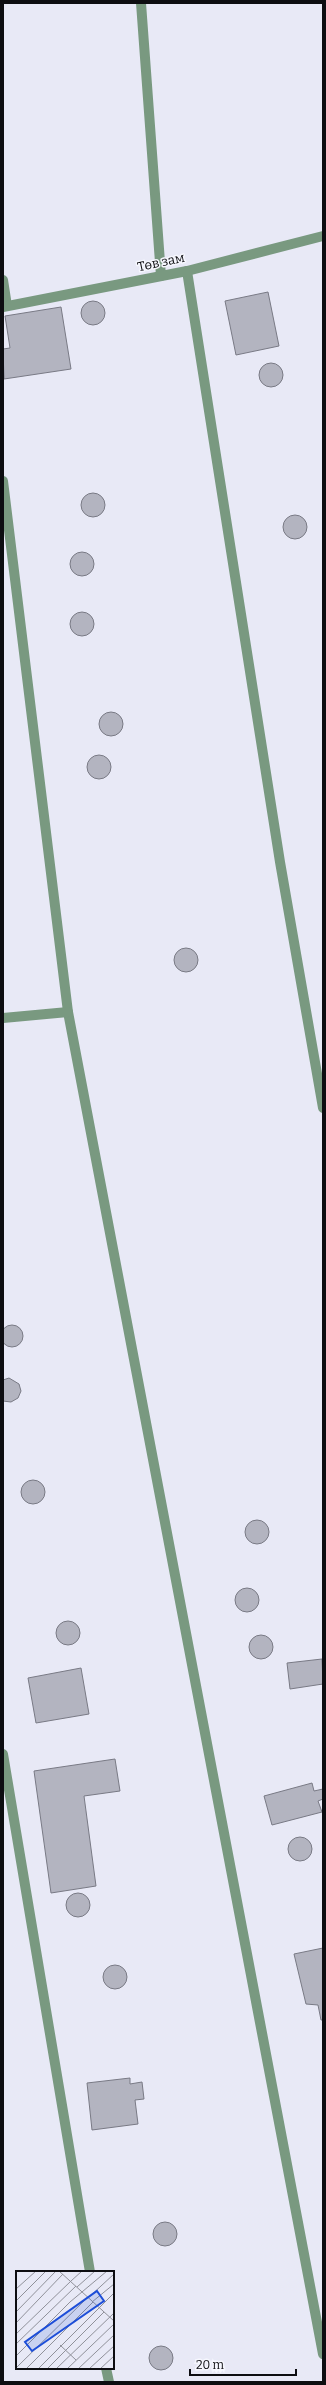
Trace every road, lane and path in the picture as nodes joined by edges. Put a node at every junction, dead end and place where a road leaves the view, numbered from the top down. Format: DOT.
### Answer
graph roads {
  1 [pos="141,3"];
  2 [pos="323,236"];
  3 [pos="187,271"];
  4 [pos="161,276"];
  5 [pos="3,280"];
  6 [pos="5,307"];
  7 [pos="3,481"];
  8 [pos="68,1012"];
  9 [pos="3,1018"];
  10 [pos="323,1108"];
  11 [pos="3,1754"];
  12 [pos="90,2271"];
  13 [pos="323,2354"];
  14 [pos="106,2369"];
  15 [pos="109,2382"];
  1 -- 4 [label="street"];
  2 -- 3 [label="street, Төв зам"];
  3 -- 4 [label="street, Төв зам"];
  3 -- 10 [label="street"];
  4 -- 6 [label="street, Төв зам"];
  5 -- 6 [label="street"];
  7 -- 8 [label="street"];
  8 -- 9 [label="street"];
  8 -- 13 [label="street"];
  11 -- 12 [label="street"];
  14 -- 15 [label="street"];
}
